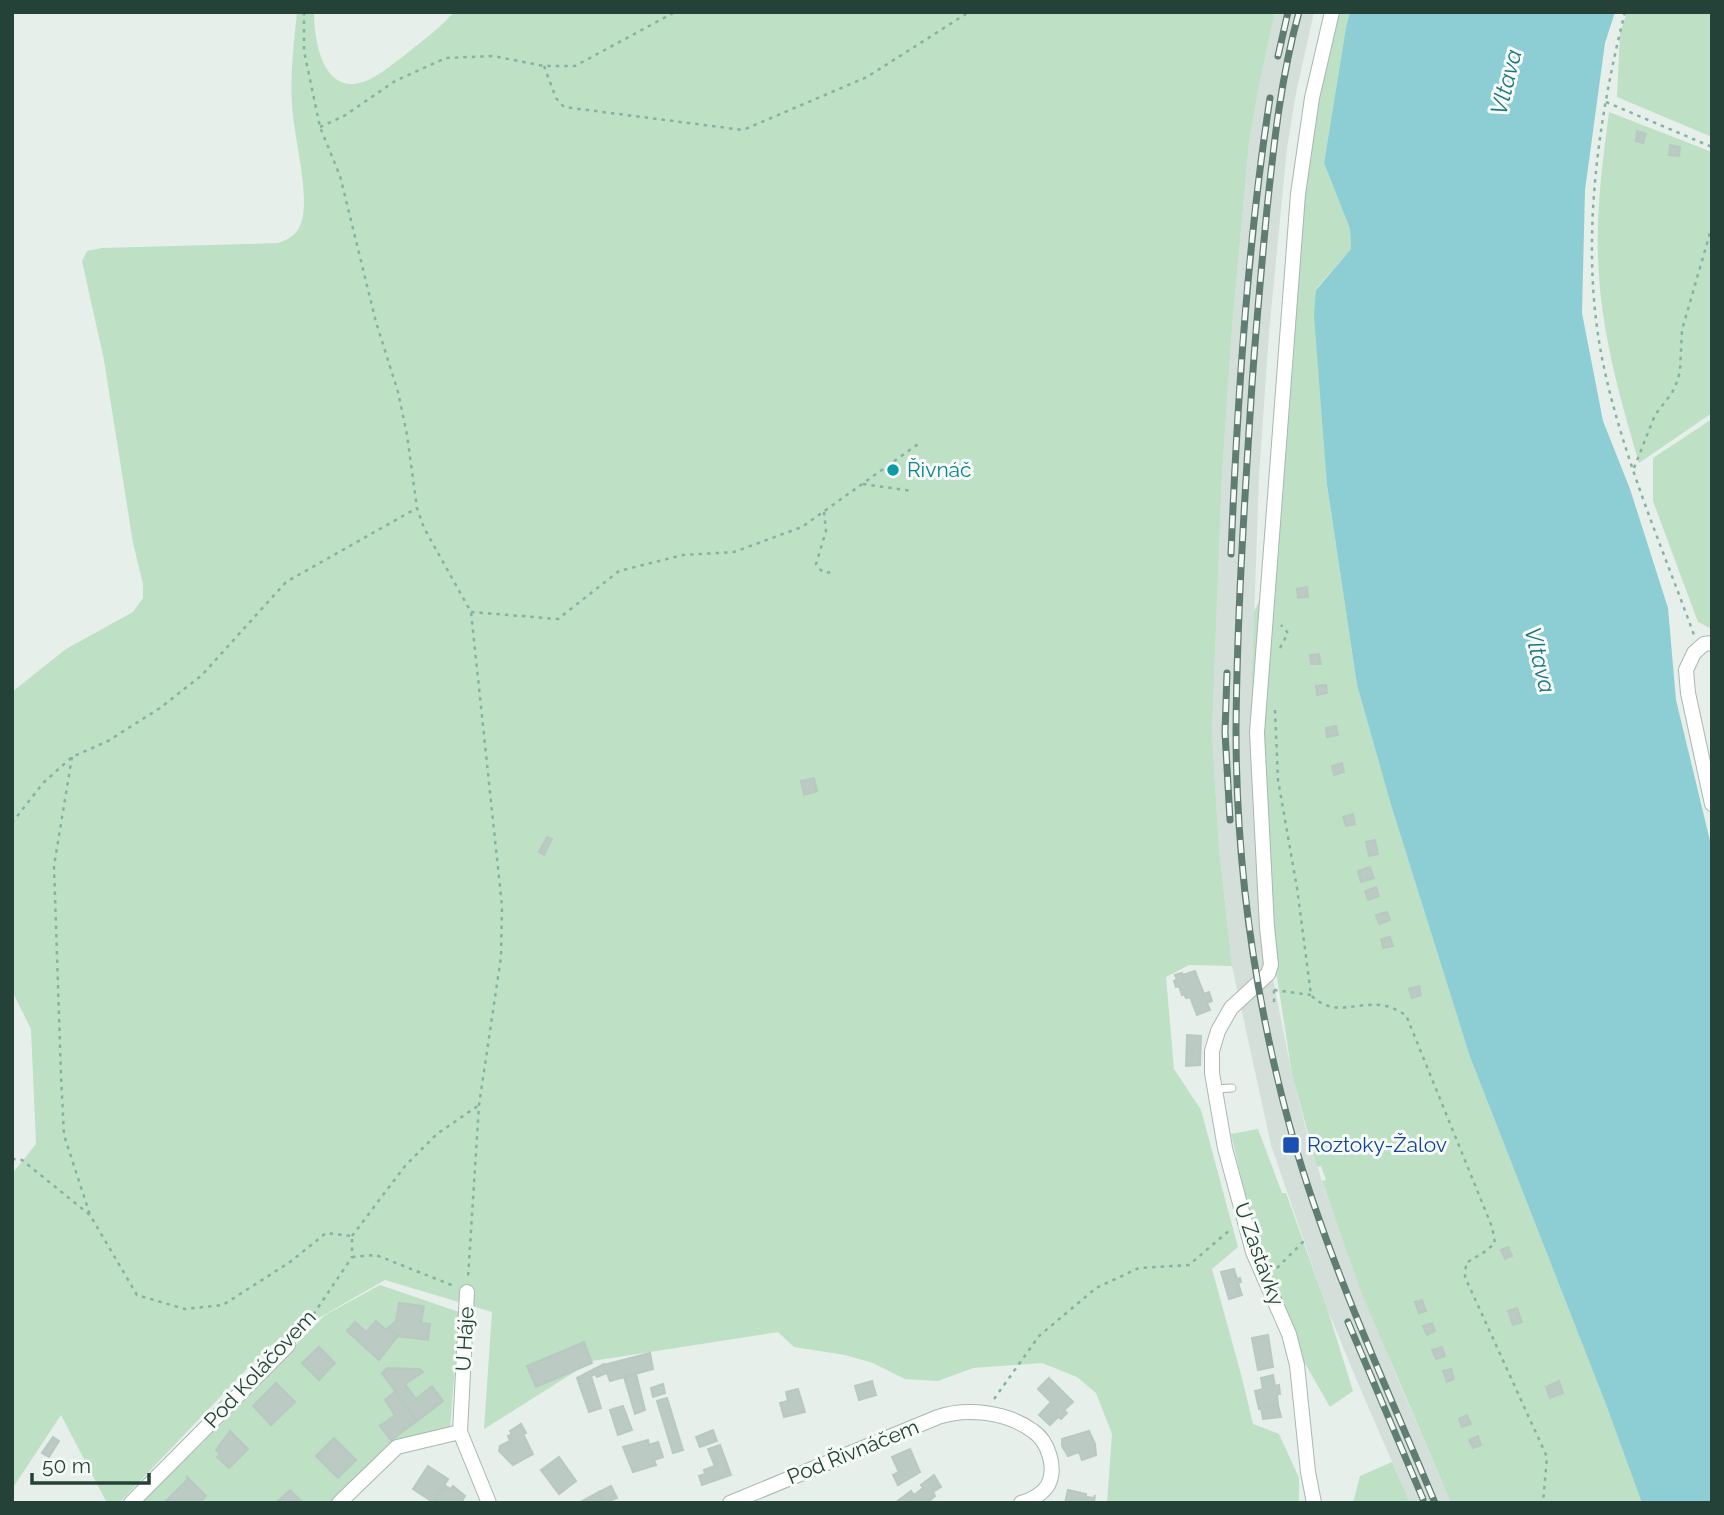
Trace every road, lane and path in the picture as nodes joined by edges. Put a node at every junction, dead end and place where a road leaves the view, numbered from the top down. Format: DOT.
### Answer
graph roads {
  1 [pos="304,12"];
  2 [pos="675,12"];
  3 [pos="969,12"];
  4 [pos="1332,12"];
  5 [pos="1625,12"];
  6 [pos="544,66"];
  7 [pos="1606,102"];
  8 [pos="320,127"];
  9 [pos="1712,147"];
  10 [pos="1712,226"];
  11 [pos="921,442"];
  12 [pos="1634,468"];
  13 [pos="862,484"];
  14 [pos="912,491"];
  15 [pos="417,508"];
  16 [pos="824,512"];
  17 [pos="835,571"];
  18 [pos="471,612"];
  19 [pos="1264,626"];
  20 [pos="1705,646"];
  21 [pos="1276,655"];
  22 [pos="1275,701"];
  23 [pos="72,757"];
  24 [pos="1712,804"];
  25 [pos="12,823"];
  26 [pos="1274,989"];
  27 [pos="1311,995"];
  28 [pos="1232,1088"];
  29 [pos="1215,1089"];
  30 [pos="479,1105"];
  31 [pos="12,1159"];
  32 [pos="90,1215"];
  33 [pos="1244,1217"];
  34 [pos="352,1236"];
  35 [pos="1304,1241"];
  36 [pos="352,1257"];
  37 [pos="1265,1280"];
  38 [pos="467,1292"];
  39 [pos="288,1345"];
  40 [pos="985,1412"];
  41 [pos="460,1432"];
  42 [pos="131,1503"];
  43 [pos="340,1503"];
  44 [pos="489,1503"];
  45 [pos="730,1503"];
  46 [pos="1021,1503"];
  47 [pos="1314,1503"];
  48 [pos="1543,1503"];
  1 -- 8 [label="path"];
  2 -- 6 [label="path"];
  3 -- 6 [label="path"];
  4 -- 19 [label="street"];
  5 -- 7 [label="path"];
  6 -- 8 [label="path"];
  7 -- 9 [label="path"];
  7 -- 12 [label="path"];
  8 -- 15 [label="path"];
  10 -- 12 [label="path"];
  11 -- 13 [label="path"];
  12 -- 20 [label="path"];
  13 -- 14 [label="path"];
  13 -- 16 [label="path"];
  15 -- 18 [label="path"];
  15 -- 23 [label="path"];
  16 -- 17 [label="path"];
  16 -- 18 [label="path"];
  18 -- 30 [label="path"];
  19 -- 21 [label="path"];
  19 -- 29 [label="street, U Zastávky"];
  20 -- 24 [label="street"];
  22 -- 27 [label="path"];
  23 -- 25 [label="path"];
  23 -- 32 [label="path"];
  26 -- 27 [label="path"];
  27 -- 48 [label="path"];
  28 -- 29 [label="lane"];
  29 -- 33 [label="street, U Zastávky"];
  30 -- 34 [label="path"];
  30 -- 38 [label="path"];
  31 -- 32 [label="path"];
  32 -- 34 [label="path"];
  33 -- 37 [label="street, U Zastávky"];
  33 -- 40 [label="path"];
  34 -- 36 [label="path"];
  35 -- 37 [label="path"];
  36 -- 38 [label="path, U Háje"];
  36 -- 39 [label="path, Pod Koláčovem"];
  37 -- 47 [label="street, U Zastávky"];
  38 -- 41 [label="street, U Háje"];
  39 -- 42 [label="street, Pod Koláčovem"];
  40 -- 45 [label="street, Pod Řivnáčem"];
  40 -- 46 [label="street"];
  41 -- 43 [label="street"];
  41 -- 44 [label="street, U Háje"];
}
